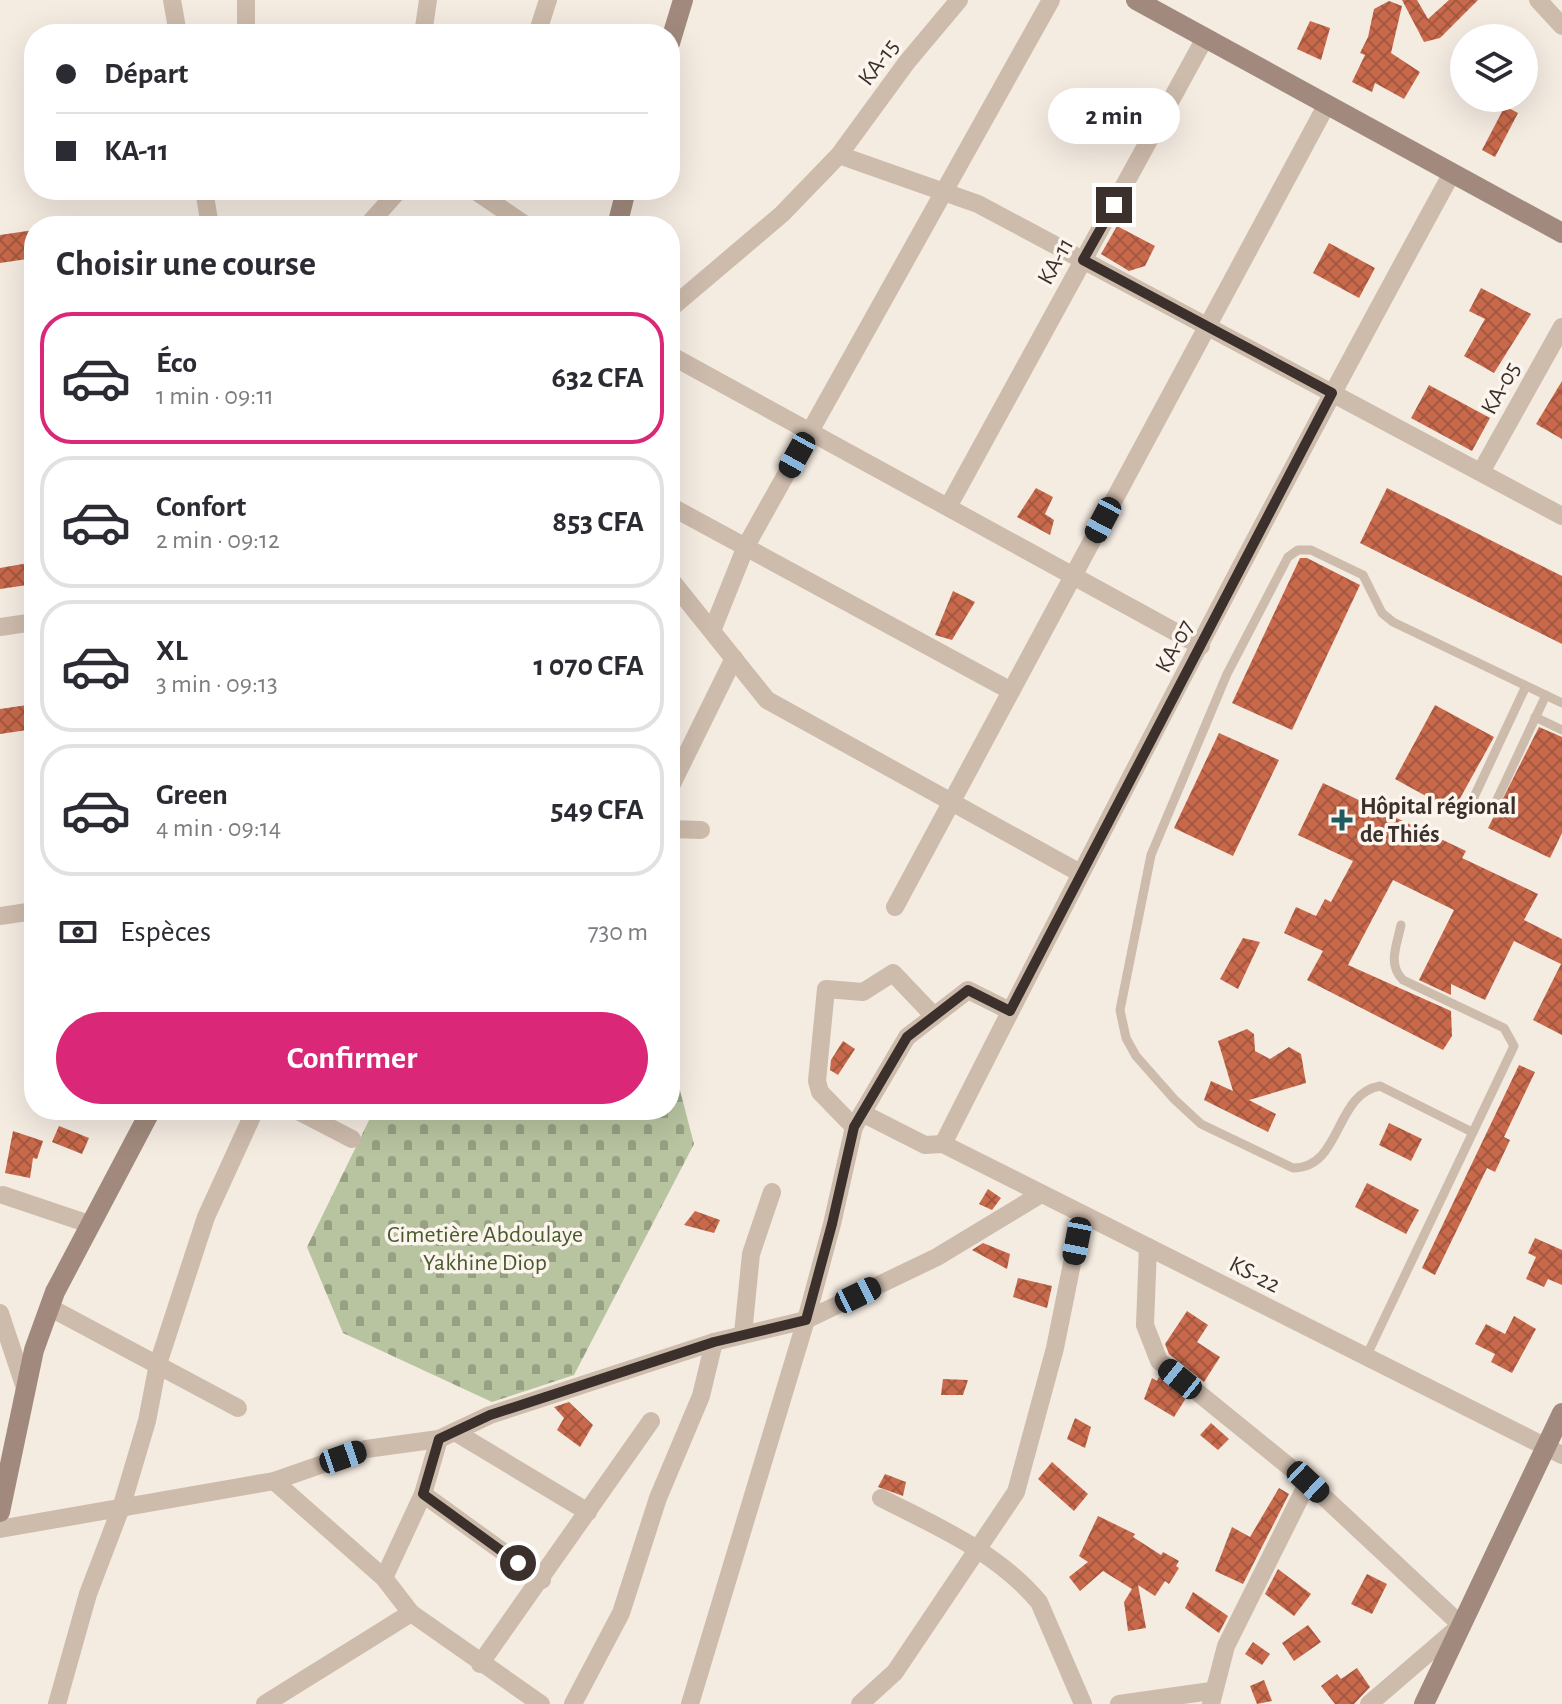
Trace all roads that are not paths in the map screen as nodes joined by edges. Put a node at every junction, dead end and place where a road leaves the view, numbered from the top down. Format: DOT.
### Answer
graph roads {
  1 [pos="172,0"];
  2 [pos="246,0"];
  3 [pos="428,0"];
  4 [pos="548,0"];
  5 [pos="683,0"];
  6 [pos="959,0"];
  7 [pos="1051,0"];
  8 [pos="1136,0"];
  9 [pos="1538,0"];
  10 [pos="176,24"];
  11 [pos="246,24"];
  12 [pos="424,24"];
  13 [pos="540,24"];
  14 [pos="676,24"];
  15 [pos="1562,26"];
  16 [pos="1205,38"];
  17 [pos="1327,104"];
  18 [pos="839,155"];
  19 [pos="1452,173"];
  20 [pos="943,192"];
  21 [pos="390,200"];
  22 [pos="489,200"];
  23 [pos="376,216"];
  24 [pos="512,216"];
  25 [pos="1562,233"];
  26 [pos="1083,260"];
  27 [pos="680,301"];
  28 [pos="1207,326"];
  29 [pos="1562,327"];
  30 [pos="680,360"];
  31 [pos="1332,393"];
  32 [pos="810,432"];
  33 [pos="1481,472"];
  34 [pos="948,507"];
  35 [pos="680,511"];
  36 [pos="1562,516"];
  37 [pos="746,546"];
  38 [pos="1073,576"];
  39 [pos="680,591"];
  40 [pos="24,623"];
  41 [pos="0,627"];
  42 [pos="712,631"];
  43 [pos="1201,646"];
  44 [pos="734,658"];
  45 [pos="1526,686"];
  46 [pos="1011,691"];
  47 [pos="1546,695"];
  48 [pos="1562,703"];
  49 [pos="1535,717"];
  50 [pos="1562,730"];
  51 [pos="680,768"];
  52 [pos="952,802"];
  53 [pos="680,829"];
  54 [pos="701,830"];
  55 [pos="1080,873"];
  56 [pos="895,907"];
  57 [pos="24,912"];
  58 [pos="0,916"];
  59 [pos="1401,925"];
  60 [pos="1010,1011"];
  61 [pos="934,1016"];
  62 [pos="146,1120"];
  63 [pos="250,1120"];
  64 [pos="315,1120"];
  65 [pos="858,1120"];
  66 [pos="1472,1132"];
  67 [pos="352,1139"];
  68 [pos="943,1144"];
  69 [pos="1,1192"];
  70 [pos="772,1192"];
  71 [pos="1041,1194"];
  72 [pos="1082,1214"];
  73 [pos="89,1224"];
  74 [pos="1148,1247"];
  75 [pos="49,1307"];
  76 [pos="0,1313"];
  77 [pos="806,1320"];
  78 [pos="743,1334"];
  79 [pos="714,1342"];
  80 [pos="1366,1357"];
  81 [pos="158,1364"];
  82 [pos="9,1370"];
  83 [pos="26,1391"];
  84 [pos="238,1408"];
  85 [pos="1562,1413"];
  86 [pos="651,1421"];
  87 [pos="447,1435"];
  88 [pos="1554,1451"];
  89 [pos="274,1481"];
  90 [pos="1308,1482"];
  91 [pos="423,1494"];
  92 [pos="881,1498"];
  93 [pos="122,1505"];
  94 [pos="0,1512"];
  95 [pos="588,1512"];
  96 [pos="0,1529"];
  97 [pos="978,1547"];
  98 [pos="384,1578"];
  99 [pos="542,1580"];
  100 [pos="411,1613"];
  101 [pos="1461,1625"];
  102 [pos="480,1664"];
  103 [pos="1211,1697"];
  104 [pos="57,1704"];
  105 [pos="265,1704"];
  106 [pos="541,1704"];
  107 [pos="573,1704"];
  108 [pos="690,1704"];
  109 [pos="860,1704"];
  110 [pos="1083,1704"];
  111 [pos="1119,1704"];
  112 [pos="1369,1704"];
  113 [pos="1424,1704"];
  1 -- 10 [label="street"];
  2 -- 11 [label="street"];
  3 -- 12 [label="street"];
  4 -- 13 [label="street"];
  5 -- 14 [label="main road"];
  6 -- 18 [label="street, KA-15"];
  7 -- 20 [label="street"];
  8 -- 16 [label="main road"];
  9 -- 15 [label="street"];
  16 -- 17 [label="main road"];
  16 -- 26 [label="street, KA-11"];
  17 -- 19 [label="main road"];
  17 -- 28 [label="street"];
  18 -- 20 [label="street"];
  18 -- 27 [label="street, KA-15"];
  19 -- 25 [label="main road"];
  19 -- 31 [label="street, KA-07"];
  20 -- 26 [label="street"];
  20 -- 32 [label="street"];
  21 -- 23 [label="street"];
  22 -- 24 [label="street"];
  26 -- 28 [label="street"];
  26 -- 34 [label="street, KA-11"];
  28 -- 31 [label="street"];
  28 -- 38 [label="street"];
  29 -- 33 [label="street, KA-05"];
  30 -- 32 [label="street"];
  31 -- 33 [label="street"];
  31 -- 43 [label="street, KA-07"];
  32 -- 34 [label="street"];
  32 -- 37 [label="street"];
  33 -- 36 [label="street"];
  34 -- 38 [label="street"];
  35 -- 37 [label="street"];
  37 -- 42 [label="street"];
  37 -- 46 [label="street"];
  38 -- 43 [label="street"];
  38 -- 46 [label="street"];
  39 -- 42 [label="street"];
  40 -- 41 [label="street"];
  42 -- 44 [label="street"];
  43 -- 55 [label="street, KA-07"];
  44 -- 51 [label="street"];
  44 -- 52 [label="street"];
  45 -- 47 [label="lane"];
  45 -- 49 [label="lane"];
  45 -- 66 [label="lane"];
  46 -- 52 [label="street"];
  47 -- 48 [label="lane"];
  47 -- 49 [label="lane"];
  49 -- 50 [label="lane"];
  52 -- 55 [label="street"];
  52 -- 56 [label="street"];
  53 -- 54 [label="street"];
  55 -- 60 [label="street, KA-07"];
  57 -- 58 [label="street"];
  59 -- 66 [label="lane"];
  60 -- 61 [label="street"];
  60 -- 68 [label="street, KA-07"];
  61 -- 65 [label="street"];
  61 -- 65 [label="street, KS-22"];
  62 -- 73 [label="main road"];
  63 -- 81 [label="street"];
  64 -- 67 [label="street"];
  65 -- 68 [label="street, KS-22"];
  65 -- 77 [label="street"];
  66 -- 80 [label="lane"];
  68 -- 71 [label="street, KS-22"];
  69 -- 73 [label="street"];
  70 -- 78 [label="street"];
  71 -- 72 [label="street, KS-22"];
  71 -- 77 [label="street"];
  72 -- 74 [label="street, KS-22"];
  72 -- 97 [label="street"];
  73 -- 75 [label="main road"];
  74 -- 80 [label="street, KS-22"];
  74 -- 90 [label="street"];
  75 -- 81 [label="street"];
  75 -- 83 [label="main road"];
  76 -- 82 [label="street"];
  77 -- 78 [label="street"];
  77 -- 108 [label="street"];
  78 -- 79 [label="street"];
  79 -- 87 [label="street"];
  79 -- 107 [label="street"];
  80 -- 88 [label="street, KS-22"];
  81 -- 84 [label="street"];
  81 -- 93 [label="street"];
  82 -- 83 [label="street"];
  83 -- 94 [label="main road"];
  85 -- 88 [label="main road"];
  86 -- 95 [label="street"];
  87 -- 89 [label="street"];
  87 -- 91 [label="street"];
  87 -- 95 [label="street"];
  88 -- 101 [label="main road"];
  89 -- 93 [label="street"];
  89 -- 98 [label="street"];
  90 -- 101 [label="street"];
  90 -- 103 [label="street"];
  91 -- 98 [label="street"];
  91 -- 99 [label="street"];
  92 -- 97 [label="street"];
  93 -- 96 [label="street"];
  93 -- 104 [label="street"];
  95 -- 99 [label="street"];
  97 -- 109 [label="street"];
  97 -- 110 [label="street"];
  98 -- 100 [label="street"];
  99 -- 102 [label="street"];
  100 -- 102 [label="street"];
  100 -- 105 [label="street"];
  101 -- 112 [label="street"];
  101 -- 113 [label="main road"];
  102 -- 106 [label="street"];
  103 -- 111 [label="street"];
}
